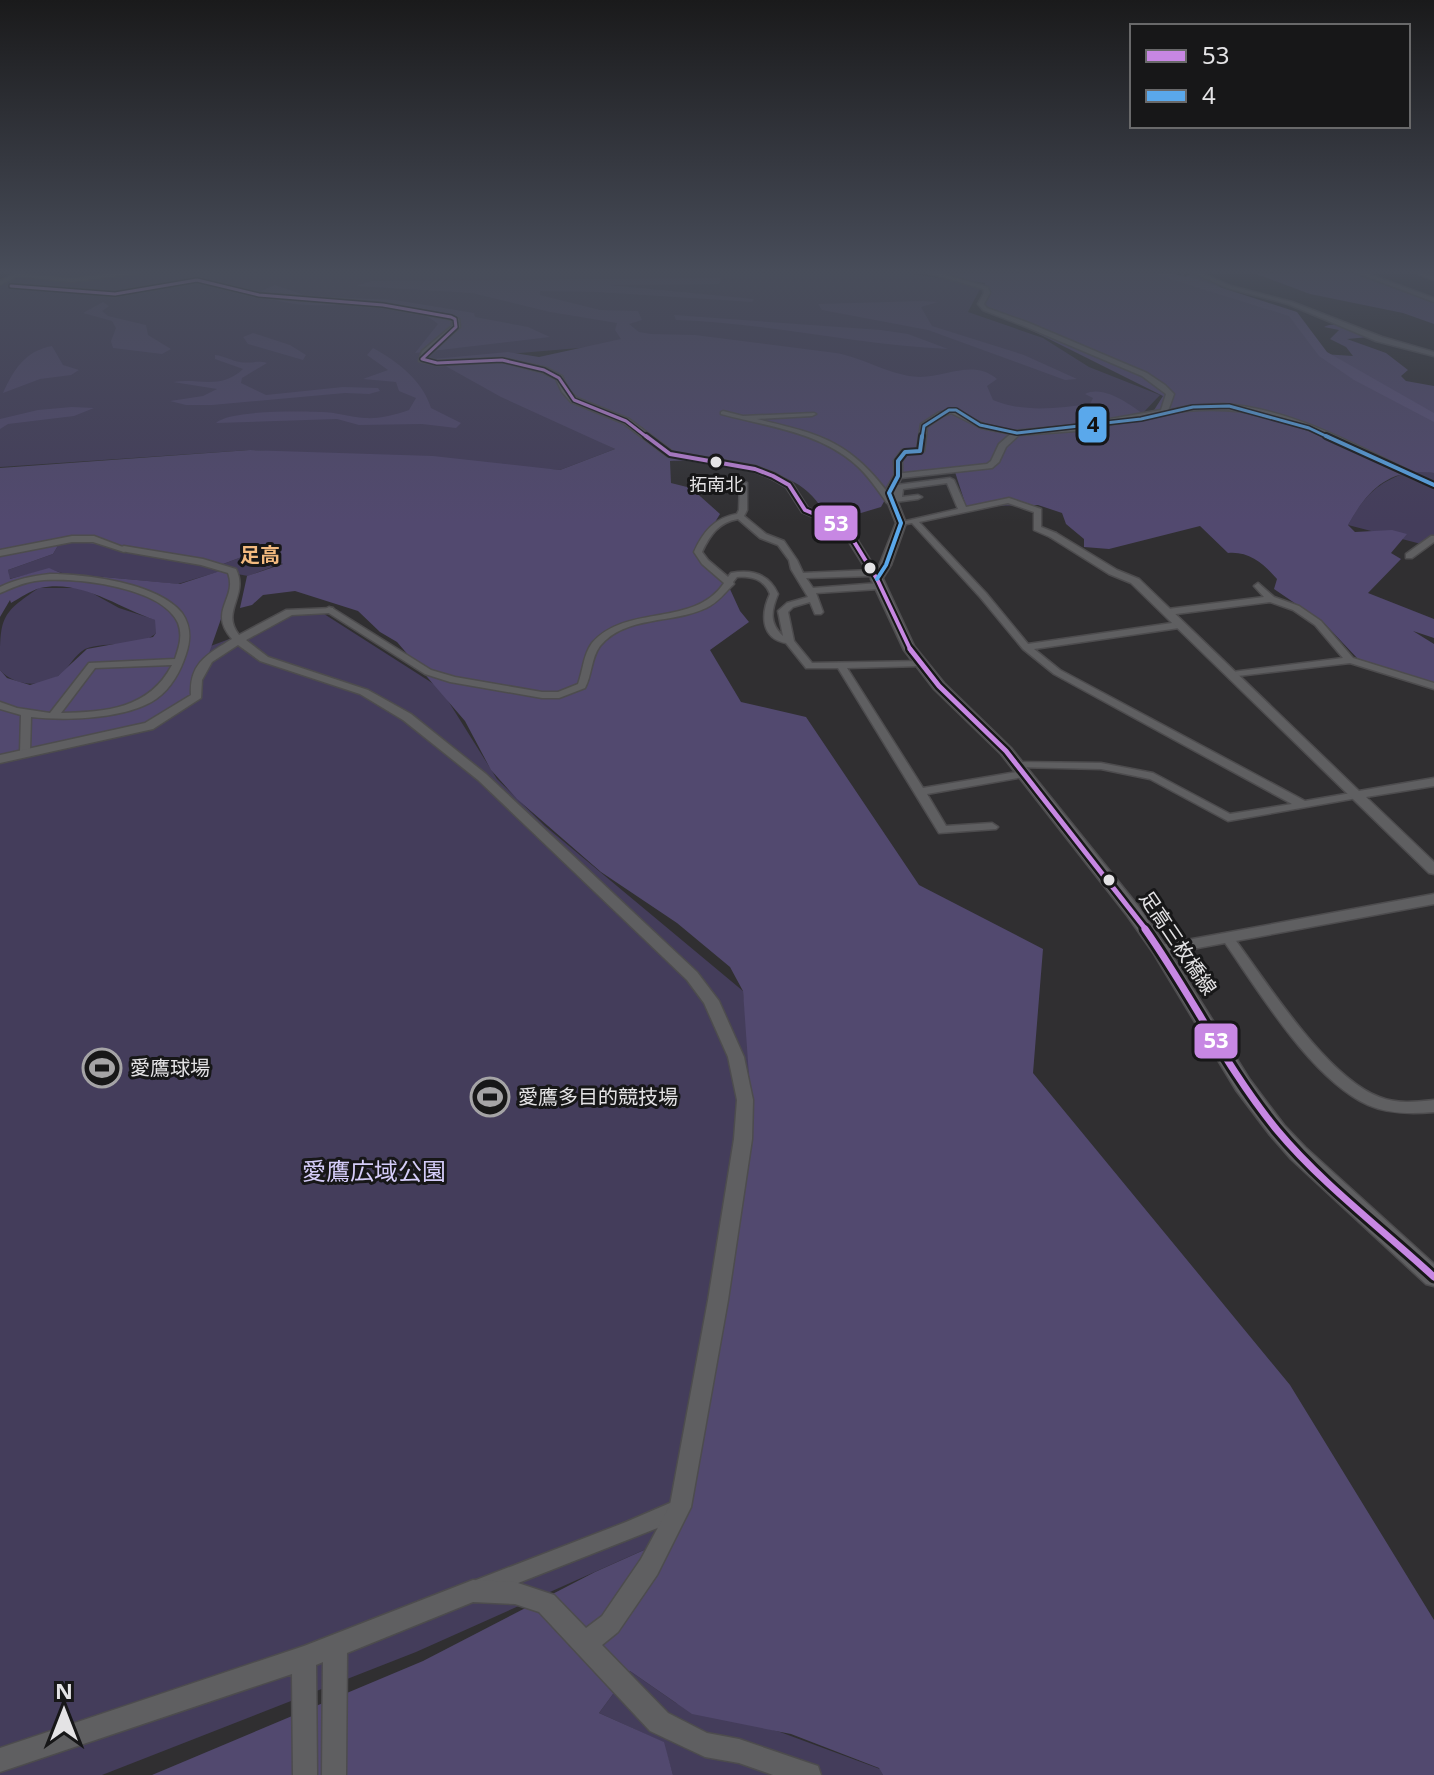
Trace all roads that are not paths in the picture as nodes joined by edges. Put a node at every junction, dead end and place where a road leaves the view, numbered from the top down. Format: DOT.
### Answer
graph roads {
  1 [pos="424,356"];
  2 [pos="1101,356"];
  3 [pos="1164,412"];
  4 [pos="723,413"];
  5 [pos="812,414"];
  6 [pos="743,418"];
  7 [pos="1017,433"];
  8 [pos="898,476"];
  9 [pos="743,483"];
  10 [pos="1434,485"];
  11 [pos="918,497"];
  12 [pos="894,501"];
  13 [pos="963,510"];
  14 [pos="740,516"];
  15 [pos="915,522"];
  16 [pos="901,523"];
  17 [pos="1053,535"];
  18 [pos="1434,538"];
  19 [pos="124,549"];
  20 [pos="0,553"];
  21 [pos="1409,556"];
  22 [pos="802,576"];
  23 [pos="876,579"];
  24 [pos="730,584"];
  25 [pos="1258,586"];
  26 [pos="0,590"];
  27 [pos="812,594"];
  28 [pos="1271,599"];
  29 [pos="329,610"];
  30 [pos="818,612"];
  31 [pos="1168,612"];
  32 [pos="1179,625"];
  33 [pos="238,640"];
  34 [pos="789,641"];
  35 [pos="1026,647"];
  36 [pos="1350,660"];
  37 [pos="179,662"];
  38 [pos="921,663"];
  39 [pos="842,667"];
  40 [pos="1232,675"];
  41 [pos="1434,686"];
  42 [pos="0,705"];
  43 [pos="26,715"];
  44 [pos="54,715"];
  45 [pos="25,752"];
  46 [pos="0,759"];
  47 [pos="1020,770"];
  48 [pos="1434,782"];
  49 [pos="920,792"];
  50 [pos="1357,795"];
  51 [pos="1303,805"];
  52 [pos="992,827"];
  53 [pos="1434,870"];
  54 [pos="1434,899"];
  55 [pos="1227,937"];
  56 [pos="1160,950"];
  57 [pos="1434,1106"];
  58 [pos="1434,1277"];
  59 [pos="680,1507"];
  60 [pos="473,1591"];
  61 [pos="585,1644"];
  62 [pos="335,1646"];
  63 [pos="304,1658"];
  64 [pos="0,1760"];
  65 [pos="305,1775"];
  66 [pos="334,1775"];
  67 [pos="809,1775"];
  1 -- 23 [label="street"];
  2 -- 3 [label="street"];
  3 -- 7 [label="street"];
  3 -- 10 [label="street"];
  4 -- 6 [label="street"];
  5 -- 6 [label="street"];
  6 -- 12 [label="street"];
  7 -- 8 [label="street"];
  7 -- 8 [label="street"];
  8 -- 12 [label="street"];
  9 -- 14 [label="street"];
  11 -- 12 [label="street"];
  12 -- 13 [label="street"];
  12 -- 16 [label="street"];
  13 -- 15 [label="street"];
  13 -- 17 [label="street"];
  14 -- 22 [label="street"];
  14 -- 24 [label="street"];
  15 -- 16 [label="street"];
  15 -- 35 [label="street"];
  16 -- 23 [label="street"];
  17 -- 31 [label="street"];
  18 -- 21 [label="street"];
  19 -- 20 [label="street"];
  19 -- 33 [label="street"];
  22 -- 23 [label="street"];
  22 -- 27 [label="street"];
  23 -- 27 [label="street"];
  23 -- 38 [label="main road, 足高三枚橋線"];
  24 -- 29 [label="street"];
  24 -- 34 [label="street"];
  25 -- 28 [label="street"];
  26 -- 37 [label="street"];
  27 -- 30 [label="street"];
  27 -- 34 [label="street"];
  28 -- 31 [label="street"];
  28 -- 36 [label="street"];
  29 -- 33 [label="street"];
  31 -- 32 [label="street"];
  32 -- 35 [label="street"];
  32 -- 40 [label="street"];
  33 -- 45 [label="street"];
  33 -- 59 [label="street"];
  34 -- 39 [label="street"];
  35 -- 51 [label="street"];
  36 -- 40 [label="street"];
  36 -- 41 [label="street"];
  37 -- 44 [label="street"];
  37 -- 44 [label="street"];
  38 -- 39 [label="street"];
  38 -- 47 [label="main road, 足高三枚橋線"];
  39 -- 49 [label="street"];
  40 -- 50 [label="street"];
  42 -- 43 [label="street"];
  43 -- 44 [label="street"];
  43 -- 45 [label="street"];
  45 -- 46 [label="street"];
  47 -- 49 [label="street"];
  47 -- 51 [label="street"];
  47 -- 56 [label="main road, 足高三枚橋線"];
  48 -- 50 [label="street"];
  49 -- 52 [label="street"];
  50 -- 51 [label="street"];
  50 -- 53 [label="street"];
  54 -- 55 [label="street"];
  55 -- 56 [label="street"];
  55 -- 57 [label="street"];
  56 -- 58 [label="main road, 足高三枚橋線"];
  59 -- 60 [label="street"];
  59 -- 61 [label="street"];
  60 -- 61 [label="street"];
  60 -- 62 [label="street"];
  61 -- 67 [label="street"];
  62 -- 63 [label="street"];
  62 -- 66 [label="street"];
  63 -- 64 [label="street"];
  63 -- 65 [label="street"];
}
